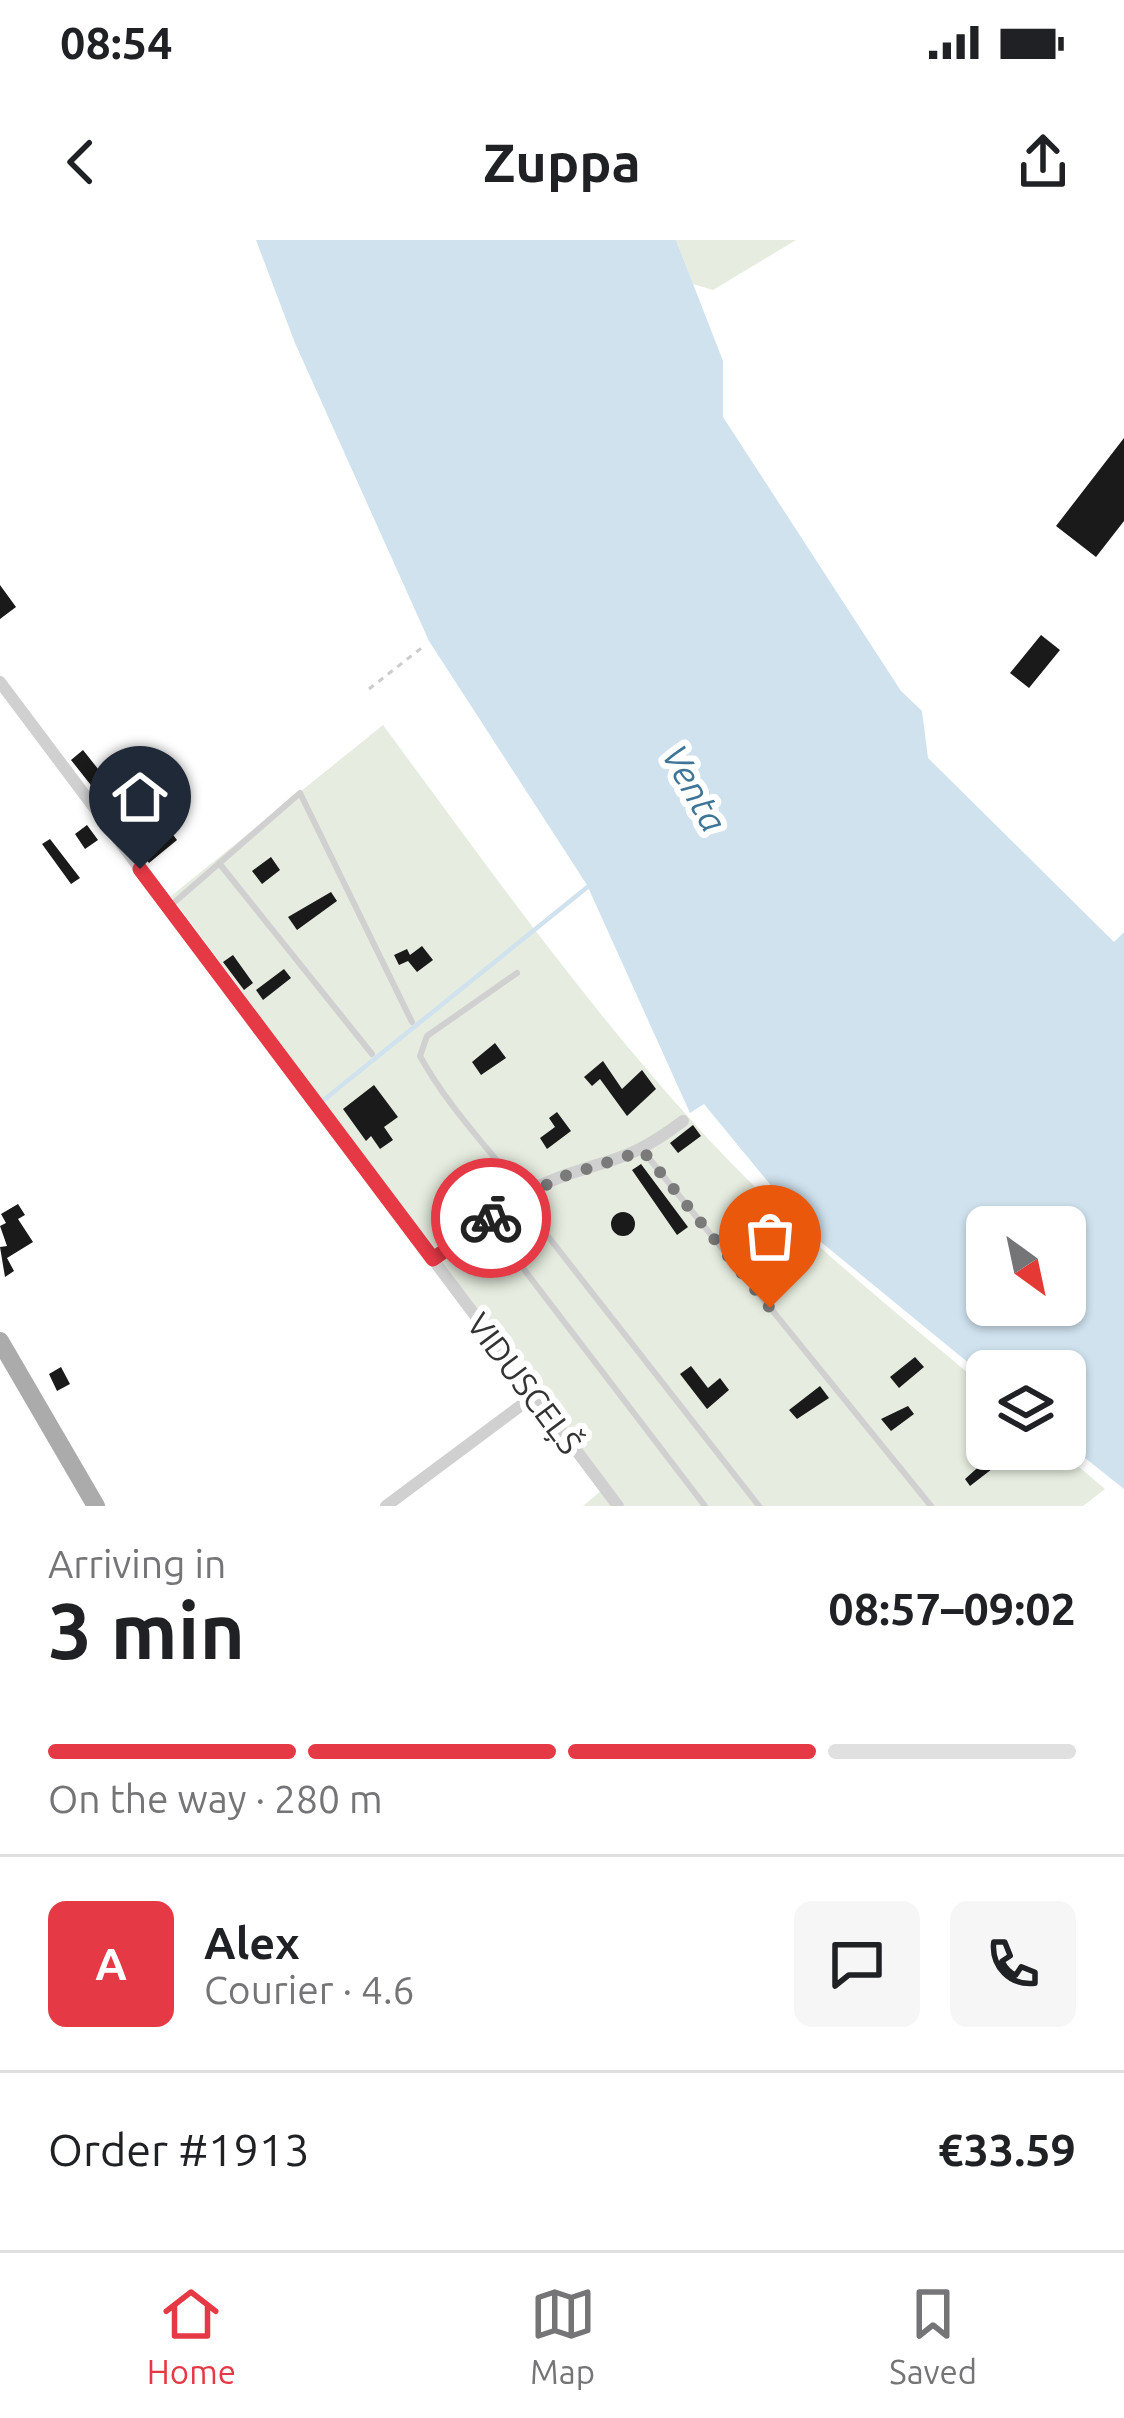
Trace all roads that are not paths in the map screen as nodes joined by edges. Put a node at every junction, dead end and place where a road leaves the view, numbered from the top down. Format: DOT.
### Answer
graph roads {
  1 [pos="0,682"];
  2 [pos="219,863"];
  3 [pos="169,907"];
  4 [pos="517,973"];
  5 [pos="412,1022"];
  6 [pos="372,1054"];
  7 [pos="683,1121"];
  8 [pos="643,1151"];
  9 [pos="521,1197"];
  10 [pos="487,1221"];
  11 [pos="433,1259"];
  12 [pos="1,1347"];
  13 [pos="535,1396"];
  14 [pos="96,1506"];
  15 [pos="386,1506"];
  16 [pos="618,1506"];
  17 [pos="705,1506"];
  18 [pos="759,1506"];
  19 [pos="931,1506"];
  1 -- 3 [label="street, VIDUSCEĻŠ"];
  2 -- 3 [label="lane"];
  2 -- 5 [label="lane"];
  2 -- 6 [label="lane"];
  3 -- 11 [label="street, VIDUSCEĻŠ"];
  4 -- 9 [label="lane"];
  7 -- 8 [label="street"];
  8 -- 9 [label="street"];
  8 -- 19 [label="lane"];
  9 -- 10 [label="street"];
  9 -- 18 [label="lane"];
  10 -- 11 [label="street"];
  10 -- 17 [label="lane"];
  11 -- 13 [label="street, VIDUSCEĻŠ"];
  12 -- 14 [label="main road"];
  13 -- 15 [label="street"];
  13 -- 16 [label="street, VIDUSCEĻŠ"];
}
